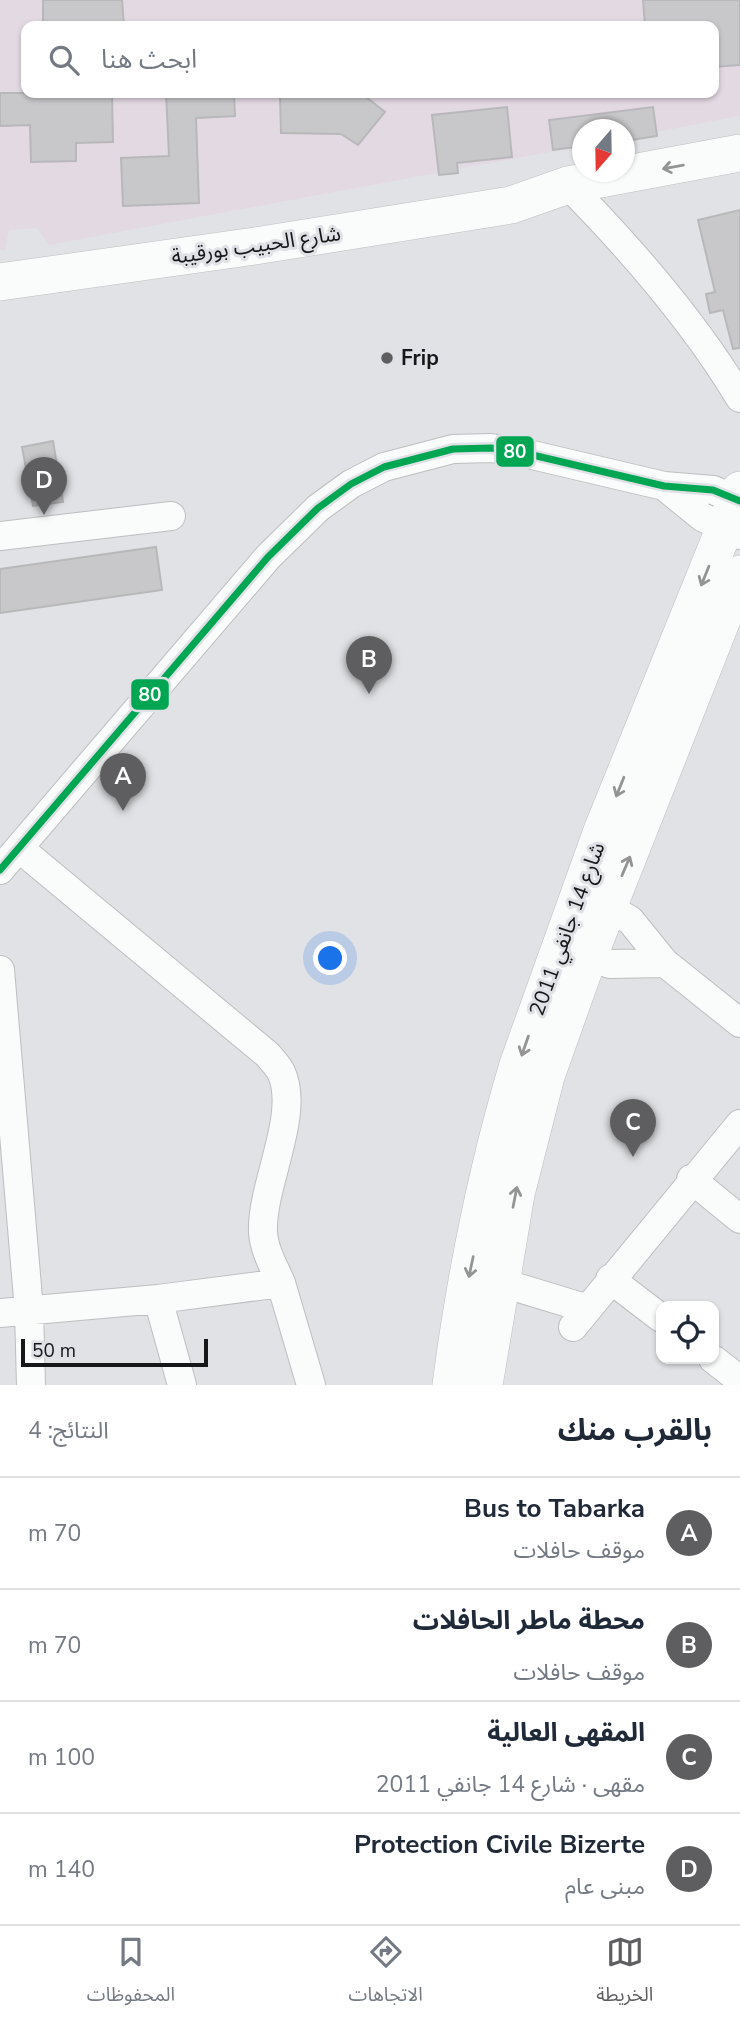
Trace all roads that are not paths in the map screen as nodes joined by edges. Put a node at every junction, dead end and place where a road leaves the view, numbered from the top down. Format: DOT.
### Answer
graph roads {
  1 [pos="740,153"];
  2 [pos="740,179"];
  3 [pos="578,194"];
  4 [pos="0,282"];
  5 [pos="740,398"];
  6 [pos="736,511"];
  7 [pos="171,516"];
  8 [pos="0,536"];
  9 [pos="740,574"];
  10 [pos="19,848"];
  11 [pos="0,870"];
  12 [pos="594,900"];
  13 [pos="573,952"];
  14 [pos="665,963"];
  15 [pos="0,970"];
  16 [pos="740,1023"];
  17 [pos="740,1124"];
  18 [pos="691,1179"];
  19 [pos="740,1219"];
  20 [pos="610,1279"];
  21 [pos="499,1282"];
  22 [pos="281,1283"];
  23 [pos="158,1299"];
  24 [pos="29,1310"];
  25 [pos="0,1313"];
  26 [pos="656,1314"];
  27 [pos="719,1364"];
  28 [pos="740,1380"];
  29 [pos="31,1385"];
  30 [pos="182,1385"];
  31 [pos="311,1385"];
  32 [pos="451,1385"];
  33 [pos="484,1385"];
  1 -- 3 [label="main road, شارع الحبيب بورقيبة, one-way"];
  2 -- 3 [label="main road, شارع الحبيب بورقيبة"];
  3 -- 4 [label="main road, شارع الحبيب بورقيبة"];
  3 -- 5 [label="street"];
  6 -- 10 [label="street"];
  6 -- 12 [label="main road, شارع 14 جانفي 2011, one-way"];
  7 -- 8 [label="street"];
  12 -- 9 [label="main road, شارع 14 جانفي 2011, one-way"];
  10 -- 11 [label="street"];
  10 -- 22 [label="street"];
  12 -- 13 [label="main road, شارع 14 جانفي 2011"];
  12 -- 14 [label="street"];
  13 -- 14 [label="street"];
  21 -- 13 [label="main road, شارع 14 جانفي 2011, one-way"];
  13 -- 32 [label="main road, شارع 14 جانفي 2011, one-way"];
  14 -- 16 [label="street"];
  15 -- 24 [label="street"];
  17 -- 18 [label="street"];
  18 -- 19 [label="street"];
  18 -- 20 [label="street"];
  20 -- 21 [label="street"];
  20 -- 26 [label="street"];
  21 -- 33 [label="main road, شارع 14 جانفي 2011"];
  22 -- 23 [label="street"];
  22 -- 31 [label="street"];
  23 -- 24 [label="street"];
  23 -- 30 [label="street"];
  24 -- 25 [label="street"];
  24 -- 29 [label="street"];
  27 -- 28 [label="street"];
}
